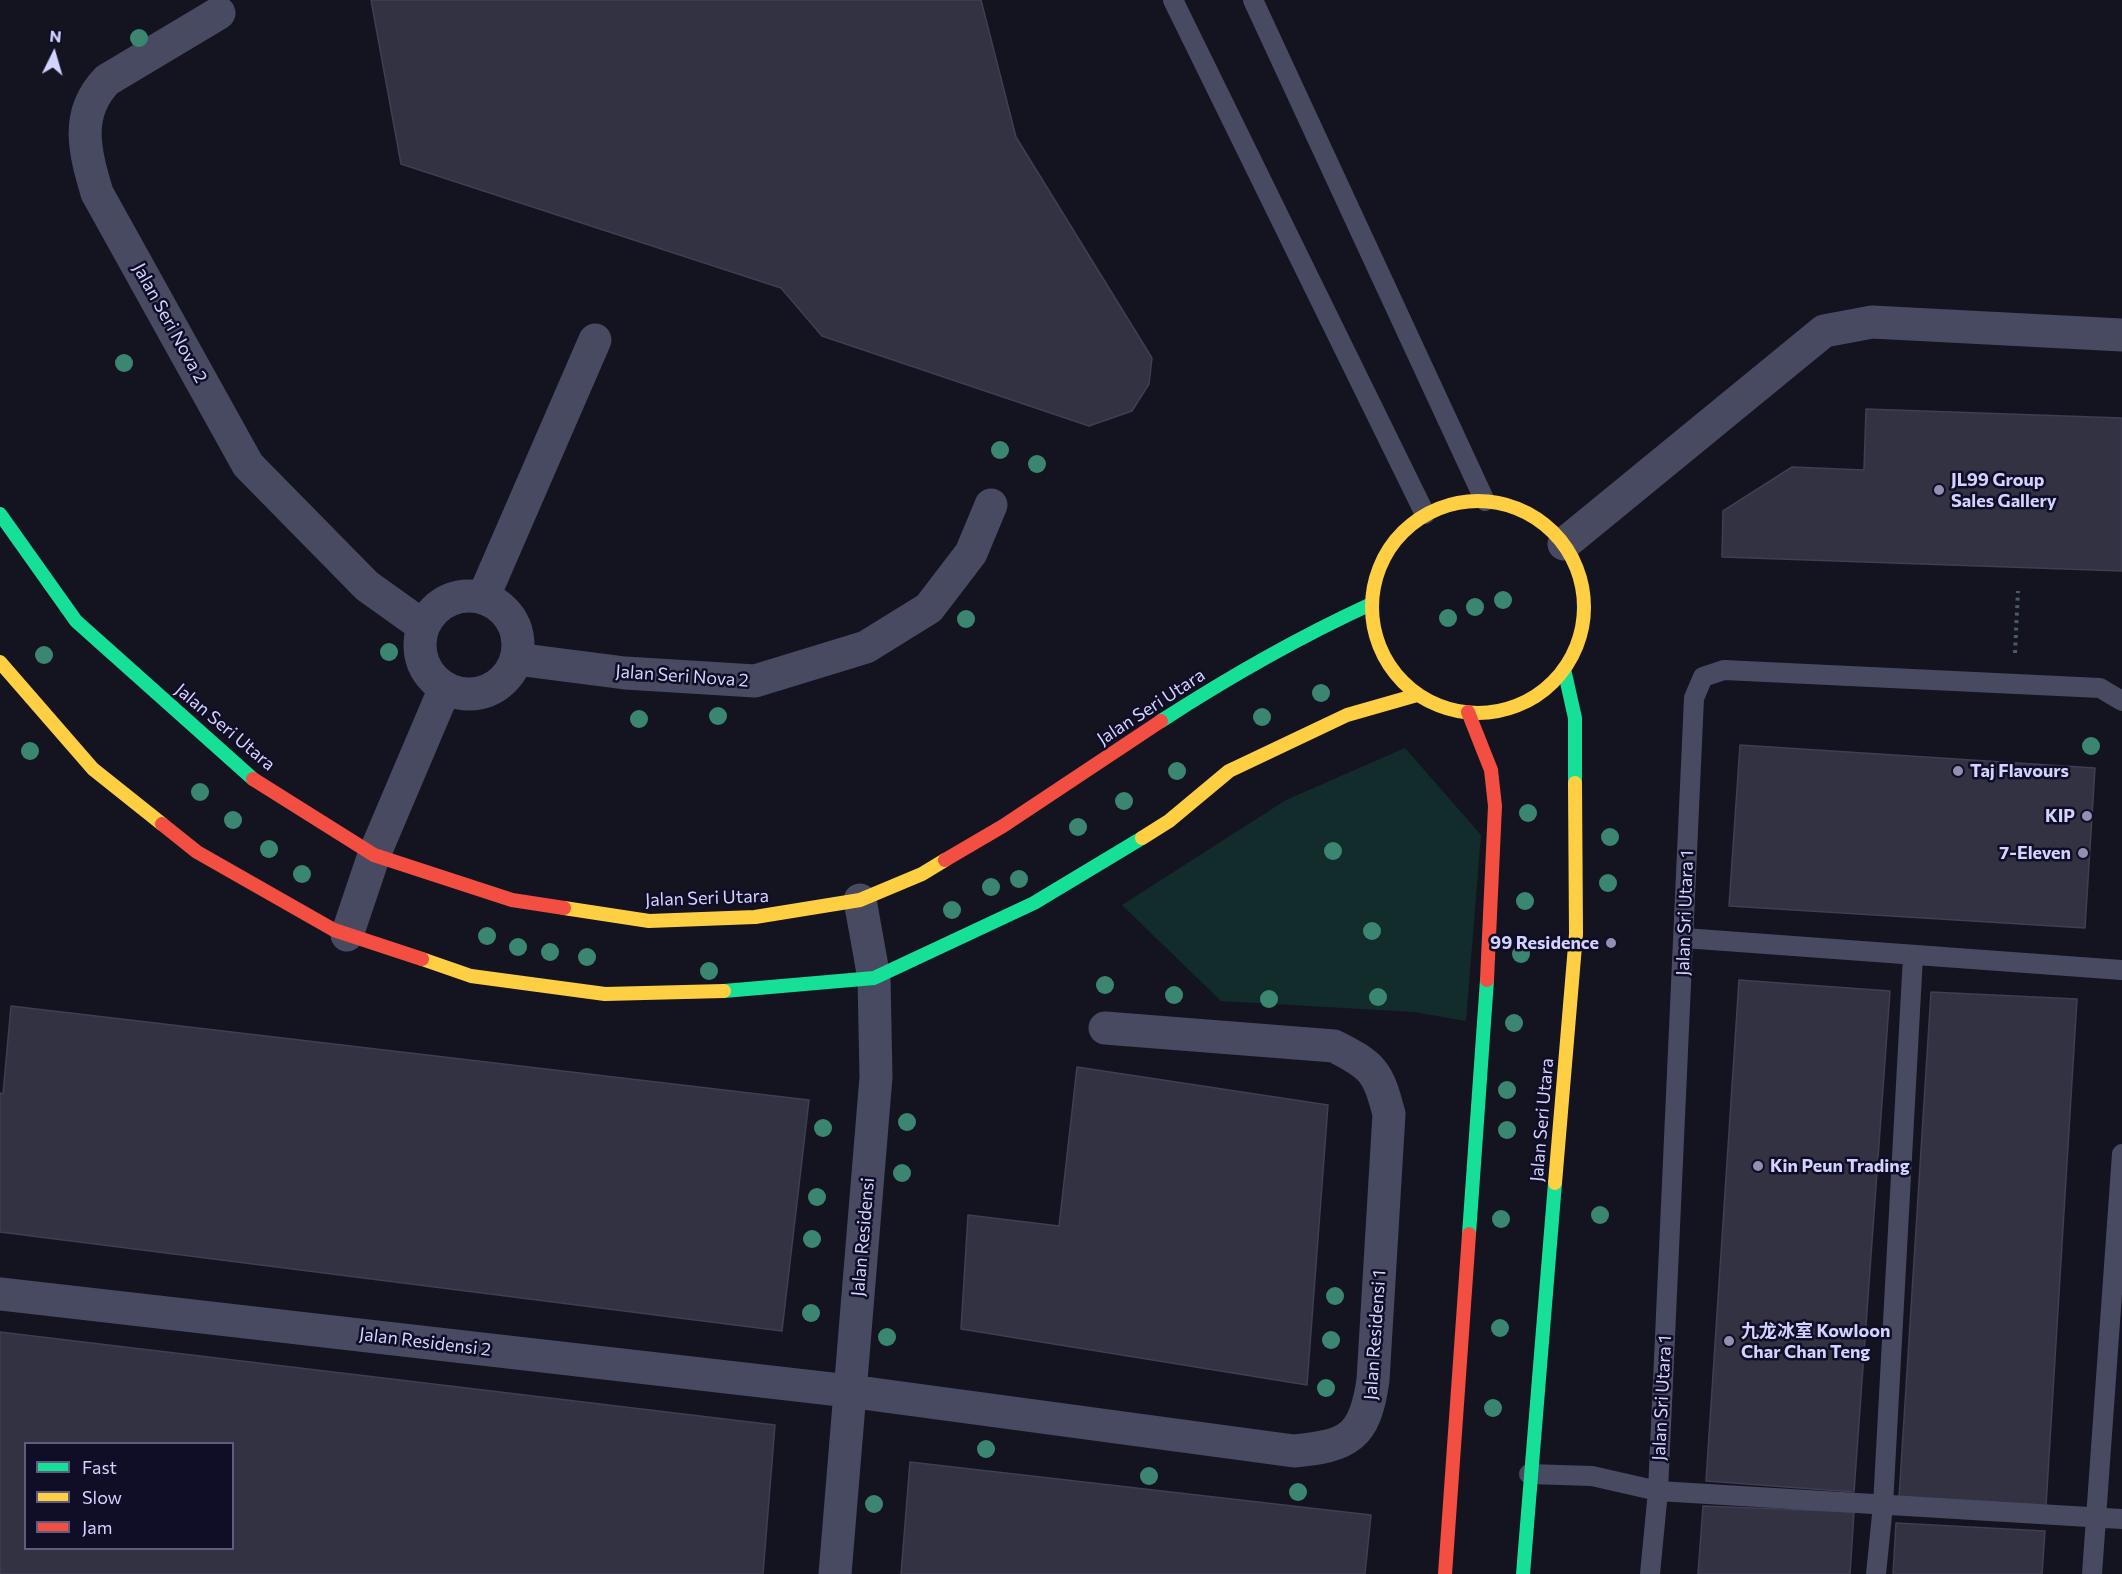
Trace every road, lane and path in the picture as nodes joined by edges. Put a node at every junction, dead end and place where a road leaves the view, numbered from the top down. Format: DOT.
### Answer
graph roads {
  1 [pos="1173,0"];
  2 [pos="1253,0"];
  3 [pos="219,13"];
  4 [pos="2122,335"];
  5 [pos="595,340"];
  6 [pos="1485,501"];
  7 [pos="991,505"];
  8 [pos="0,514"];
  9 [pos="1425,514"];
  10 [pos="1564,544"];
  11 [pos="2018,591"];
  12 [pos="483,598"];
  13 [pos="1371,604"];
  14 [pos="423,626"];
  15 [pos="516,659"];
  16 [pos="0,662"];
  17 [pos="1564,669"];
  18 [pos="2013,684"];
  19 [pos="445,688"];
  20 [pos="1418,695"];
  21 [pos="2122,701"];
  22 [pos="1468,712"];
  23 [pos="374,855"];
  24 [pos="860,900"];
  25 [pos="347,935"];
  26 [pos="1684,938"];
  27 [pos="1913,956"];
  28 [pos="2122,970"];
  29 [pos="874,978"];
  30 [pos="1105,1028"];
  31 [pos="2122,1154"];
  32 [pos="0,1294"];
  33 [pos="849,1391"];
  34 [pos="1529,1474"];
  35 [pos="1658,1491"];
  36 [pos="1883,1505"];
  37 [pos="2096,1516"];
  38 [pos="2122,1519"];
  39 [pos="835,1574"];
  40 [pos="1445,1574"];
  41 [pos="1523,1574"];
  42 [pos="1650,1574"];
  43 [pos="1876,1574"];
  44 [pos="2092,1574"];
  1 -- 9 [label="lane"];
  2 -- 6 [label="lane"];
  3 -- 14 [label="street, Jalan Seri Nova 2"];
  4 -- 10 [label="street"];
  5 -- 12 [label="street"];
  6 -- 9 [label="street"];
  6 -- 10 [label="street"];
  7 -- 15 [label="street, Jalan Seri Nova 2"];
  8 -- 23 [label="street, Jalan Seri Utara"];
  9 -- 13 [label="street"];
  10 -- 17 [label="street"];
  11 -- 18 [label="path"];
  12 -- 14 [label="street"];
  12 -- 15 [label="street"];
  13 -- 20 [label="street"];
  13 -- 24 [label="street, Jalan Seri Utara"];
  14 -- 19 [label="street"];
  15 -- 19 [label="street"];
  16 -- 25 [label="street"];
  17 -- 22 [label="street"];
  17 -- 34 [label="street, Jalan Seri Utara"];
  18 -- 21 [label="lane, Jalan Sri Utara 1"];
  18 -- 26 [label="lane, Jalan Sri Utara 1"];
  19 -- 23 [label="street"];
  20 -- 22 [label="street"];
  20 -- 29 [label="street"];
  22 -- 40 [label="street"];
  23 -- 24 [label="street, Jalan Seri Utara"];
  23 -- 25 [label="street"];
  24 -- 29 [label="street, Jalan Residensi"];
  25 -- 29 [label="street"];
  26 -- 27 [label="lane"];
  26 -- 35 [label="lane, Jalan Sri Utara 1"];
  27 -- 28 [label="lane"];
  27 -- 36 [label="lane"];
  29 -- 33 [label="street, Jalan Residensi"];
  30 -- 33 [label="street, Jalan Residensi 1"];
  31 -- 37 [label="lane"];
  32 -- 33 [label="street, Jalan Residensi 2"];
  33 -- 39 [label="street, Jalan Residensi"];
  34 -- 35 [label="lane"];
  34 -- 41 [label="street, Jalan Seri Utara"];
  35 -- 36 [label="lane"];
  35 -- 42 [label="lane, Jalan Sri Utara 1"];
  36 -- 37 [label="lane"];
  36 -- 43 [label="lane"];
  37 -- 38 [label="lane"];
  37 -- 44 [label="lane"];
}
